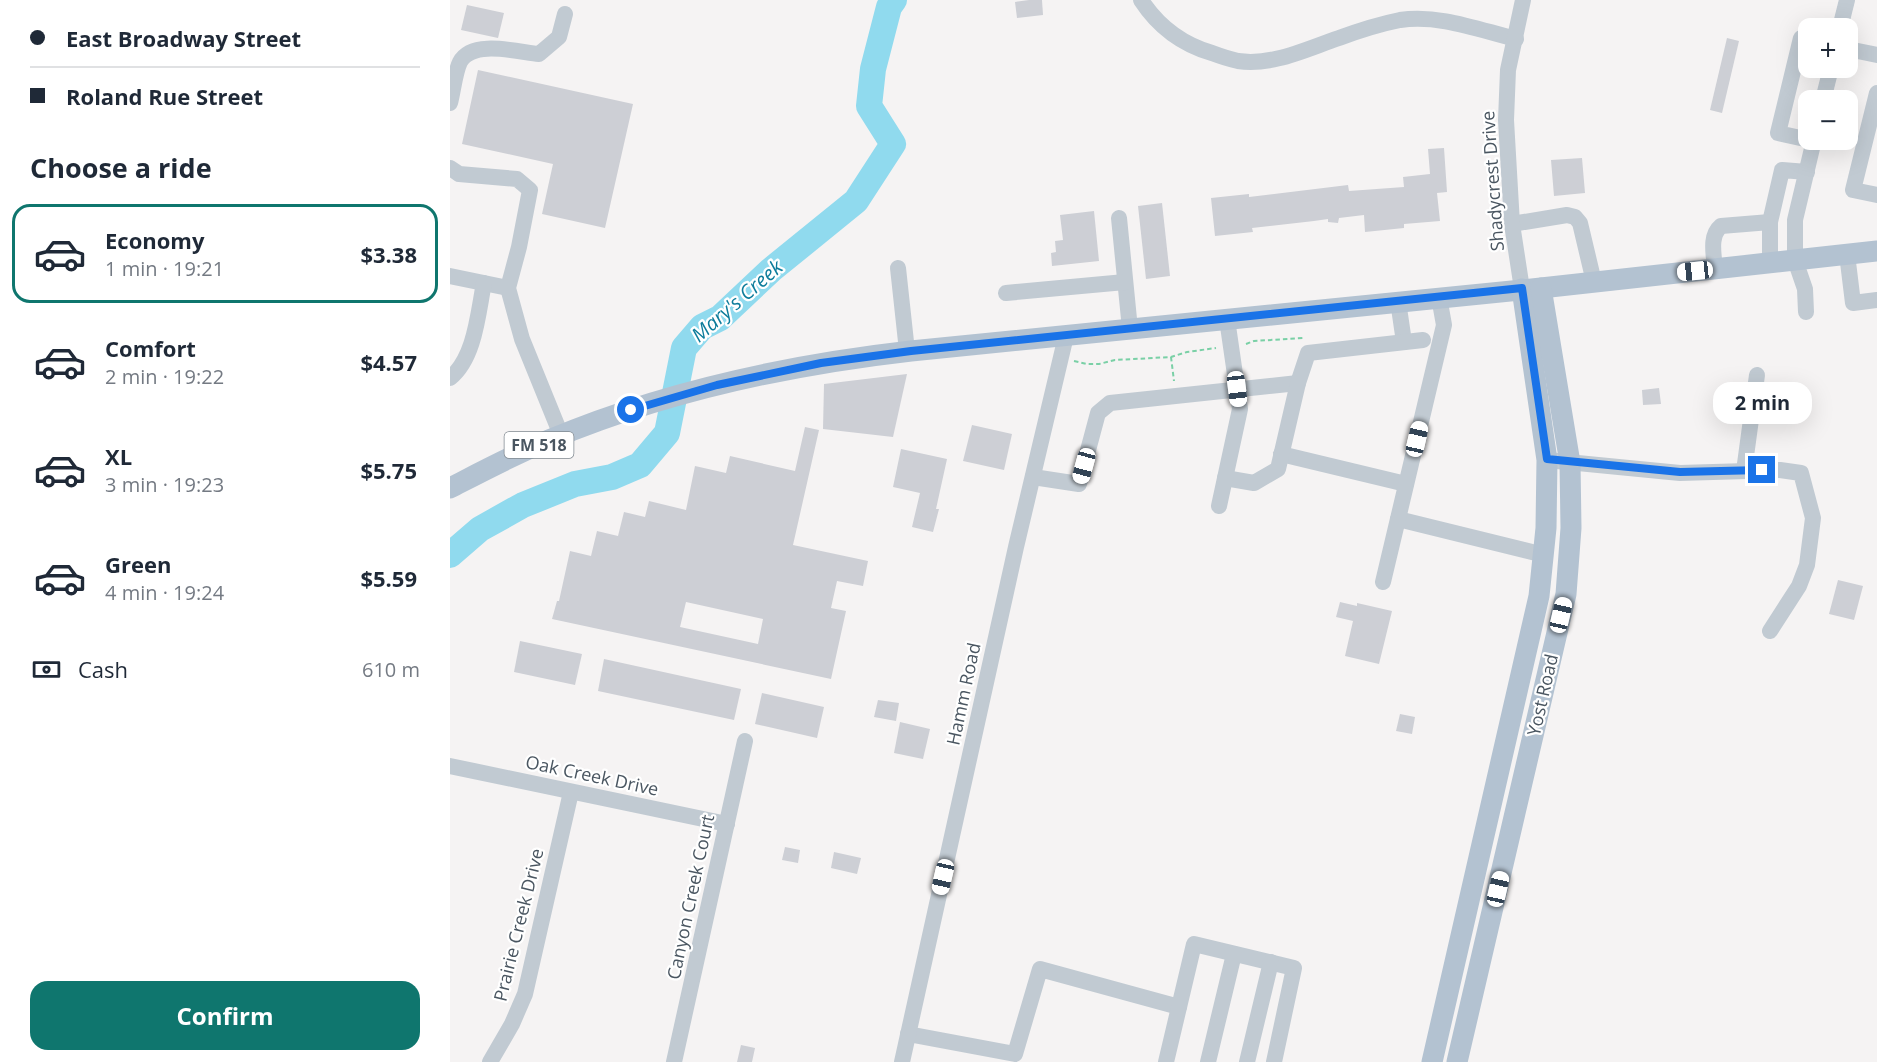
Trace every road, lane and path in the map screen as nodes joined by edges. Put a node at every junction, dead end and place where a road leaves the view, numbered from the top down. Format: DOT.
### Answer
graph roads {
  1 [pos="1141,0"];
  2 [pos="1523,0"];
  3 [pos="1847,0"];
  4 [pos="565,14"];
  5 [pos="1842,18"];
  6 [pos="1516,39"];
  7 [pos="1798,50"];
  8 [pos="1858,51"];
  9 [pos="1877,55"];
  10 [pos="1877,93"];
  11 [pos="450,103"];
  12 [pos="1798,137"];
  13 [pos="1812,150"];
  14 [pos="450,168"];
  15 [pos="1807,172"];
  16 [pos="1877,195"];
  17 [pos="1798,211"];
  18 [pos="1772,214"];
  19 [pos="1119,218"];
  20 [pos="1512,224"];
  21 [pos="1877,251"];
  22 [pos="1847,254"];
  23 [pos="1795,260"];
  24 [pos="1770,263"];
  25 [pos="898,268"];
  26 [pos="1715,268"];
  27 [pos="450,276"];
  28 [pos="1125,282"];
  29 [pos="1594,282"];
  30 [pos="484,283"];
  31 [pos="508,288"];
  32 [pos="1531,288"];
  33 [pos="1006,293"];
  34 [pos="1439,297"];
  35 [pos="1877,300"];
  36 [pos="1398,301"];
  37 [pos="1806,312"];
  38 [pos="1227,319"];
  39 [pos="1130,329"];
  40 [pos="1066,336"];
  41 [pos="1312,337"];
  42 [pos="1423,340"];
  43 [pos="1404,342"];
  44 [pos="1231,347"];
  45 [pos="907,351"];
  46 [pos="1172,357"];
  47 [pos="1061,359"];
  48 [pos="1757,375"];
  49 [pos="450,378"];
  50 [pos="1298,383"];
  51 [pos="1237,389"];
  52 [pos="1176,396"];
  53 [pos="561,435"];
  54 [pos="1281,454"];
  55 [pos="1547,459"];
  56 [pos="1570,463"];
  57 [pos="1743,471"];
  58 [pos="1033,477"];
  59 [pos="1225,478"];
  60 [pos="1406,484"];
  61 [pos="450,488"];
  62 [pos="1219,506"];
  63 [pos="1398,519"];
  64 [pos="1544,555"];
  65 [pos="1569,560"];
  66 [pos="1383,582"];
  67 [pos="1770,631"];
  68 [pos="745,741"];
  69 [pos="450,766"];
  70 [pos="1501,767"];
  71 [pos="1525,773"];
  72 [pos="571,792"];
  73 [pos="727,824"];
  74 [pos="1234,954"];
  75 [pos="1271,962"];
  76 [pos="1179,1006"];
  77 [pos="1441,1024"];
  78 [pos="1465,1030"];
  79 [pos="908,1034"];
  80 [pos="971,1054"];
  81 [pos="1014,1058"];
  82 [pos="490,1062"];
  83 [pos="674,1062"];
  84 [pos="902,1062"];
  85 [pos="1166,1062"];
  86 [pos="1208,1062"];
  87 [pos="1247,1062"];
  88 [pos="1274,1062"];
  89 [pos="1432,1062"];
  90 [pos="1457,1062"];
  1 -- 6 [label="street"];
  2 -- 6 [label="street, Shadycrest Drive"];
  3 -- 5 [label="street"];
  4 -- 11 [label="street"];
  6 -- 20 [label="street, Shadycrest Drive"];
  7 -- 12 [label="street"];
  8 -- 9 [label="street"];
  10 -- 16 [label="street"];
  13 -- 15 [label="street"];
  14 -- 31 [label="street"];
  15 -- 17 [label="street"];
  15 -- 18 [label="street"];
  17 -- 18 [label="street"];
  17 -- 23 [label="street"];
  18 -- 24 [label="street"];
  18 -- 26 [label="street"];
  19 -- 28 [label="street"];
  20 -- 29 [label="street"];
  20 -- 32 [label="street, Shadycrest Drive"];
  21 -- 22 [label="main road, FM 518"];
  22 -- 23 [label="main road, FM 518"];
  22 -- 35 [label="street"];
  23 -- 24 [label="main road, FM 518"];
  23 -- 37 [label="street"];
  24 -- 26 [label="main road, FM 518"];
  25 -- 45 [label="street"];
  26 -- 29 [label="main road, FM 518"];
  27 -- 30 [label="street"];
  28 -- 33 [label="street"];
  28 -- 39 [label="street"];
  29 -- 32 [label="main road, FM 518"];
  30 -- 31 [label="street"];
  30 -- 49 [label="street"];
  31 -- 53 [label="street"];
  32 -- 34 [label="main road, FM 518"];
  32 -- 55 [label="main road, Yost Road"];
  32 -- 56 [label="main road, Yost Road"];
  34 -- 36 [label="main road, FM 518"];
  34 -- 60 [label="street"];
  36 -- 38 [label="main road, FM 518"];
  36 -- 43 [label="street"];
  38 -- 39 [label="main road, FM 518"];
  38 -- 44 [label="street"];
  39 -- 40 [label="main road, FM 518"];
  40 -- 45 [label="main road, FM 518"];
  40 -- 47 [label="street, Hamm Road"];
  41 -- 44 [label="path"];
  42 -- 43 [label="street"];
  43 -- 50 [label="street"];
  44 -- 46 [label="path"];
  44 -- 51 [label="street"];
  45 -- 53 [label="main road, FM 518"];
  46 -- 47 [label="path"];
  46 -- 52 [label="path"];
  47 -- 58 [label="street, Hamm Road"];
  48 -- 57 [label="street"];
  50 -- 51 [label="street"];
  50 -- 54 [label="street"];
  51 -- 52 [label="street"];
  51 -- 59 [label="street"];
  52 -- 58 [label="street"];
  53 -- 61 [label="main road, FM 518"];
  54 -- 59 [label="street"];
  54 -- 60 [label="street"];
  55 -- 56 [label="street"];
  55 -- 64 [label="main road, Yost Road"];
  56 -- 57 [label="street"];
  56 -- 65 [label="main road, Yost Road"];
  57 -- 67 [label="street"];
  58 -- 79 [label="street, Hamm Road"];
  59 -- 62 [label="street"];
  60 -- 63 [label="street"];
  63 -- 64 [label="street"];
  63 -- 66 [label="street"];
  64 -- 65 [label="main road"];
  64 -- 70 [label="main road, Yost Road"];
  65 -- 71 [label="main road, Yost Road"];
  68 -- 73 [label="street, Canyon Creek Court"];
  69 -- 72 [label="street, Oak Creek Drive"];
  70 -- 71 [label="main road"];
  70 -- 77 [label="main road, Yost Road"];
  71 -- 78 [label="main road, Yost Road"];
  72 -- 73 [label="street, Oak Creek Drive"];
  72 -- 82 [label="street, Prairie Creek Drive"];
  73 -- 83 [label="street, Canyon Creek Court"];
  74 -- 75 [label="street"];
  74 -- 76 [label="street"];
  74 -- 86 [label="street"];
  75 -- 87 [label="street"];
  75 -- 88 [label="street"];
  76 -- 81 [label="street"];
  76 -- 85 [label="street"];
  77 -- 78 [label="main road"];
  77 -- 89 [label="main road, Yost Road"];
  78 -- 90 [label="main road, Yost Road"];
  79 -- 80 [label="street"];
  79 -- 84 [label="street, Hamm Road"];
  80 -- 81 [label="street"];
}
